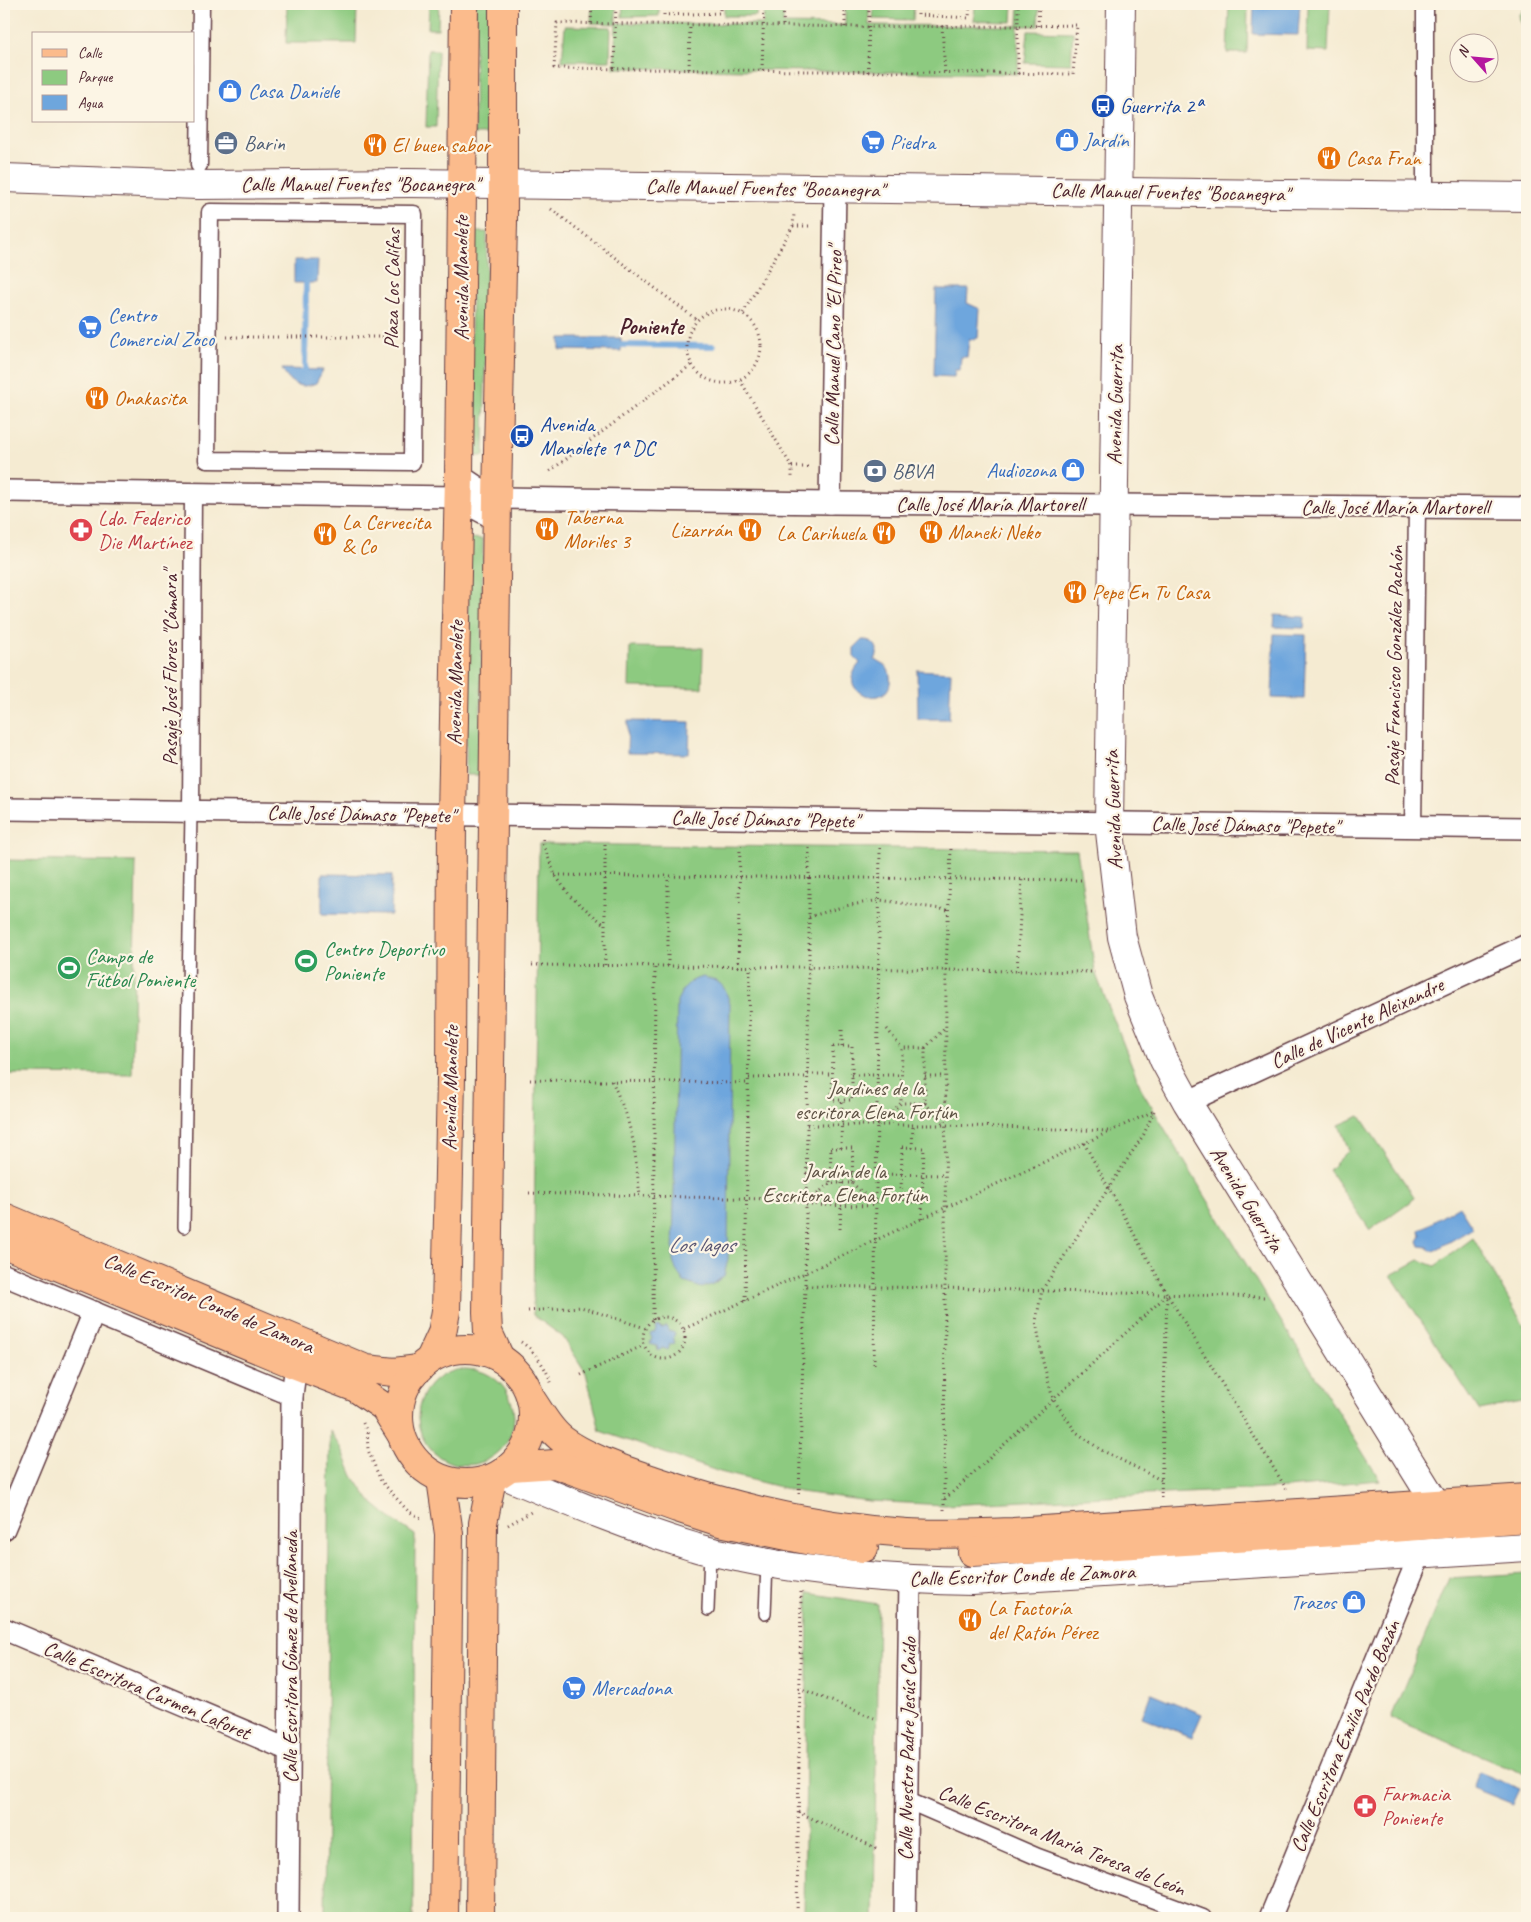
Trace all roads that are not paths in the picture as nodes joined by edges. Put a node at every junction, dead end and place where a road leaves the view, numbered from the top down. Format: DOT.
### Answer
graph roads {
  1 [pos="201,4"];
  2 [pos="464,4"];
  3 [pos="503,4"];
  4 [pos="1121,4"];
  5 [pos="1425,4"];
  6 [pos="198,165"];
  7 [pos="4,178"];
  8 [pos="462,184"];
  9 [pos="502,184"];
  10 [pos="835,188"];
  11 [pos="1118,192"];
  12 [pos="1425,196"];
  13 [pos="1527,197"];
  14 [pos="413,337"];
  15 [pos="459,486"];
  16 [pos="4,491"];
  17 [pos="193,494"];
  18 [pos="830,503"];
  19 [pos="1114,505"];
  20 [pos="1417,507"];
  21 [pos="1527,508"];
  22 [pos="497,509"];
  23 [pos="4,809"];
  24 [pos="190,812"];
  25 [pos="452,816"];
  26 [pos="494,816"];
  27 [pos="1109,823"];
  28 [pos="1413,826"];
  29 [pos="1527,828"];
  30 [pos="1527,945"];
  31 [pos="1187,1102"];
  32 [pos="4,1217"];
  33 [pos="184,1227"];
  34 [pos="4,1244"];
  35 [pos="4,1275"];
  36 [pos="94,1312"];
  37 [pos="508,1349"];
  38 [pos="424,1364"];
  39 [pos="296,1365"];
  40 [pos="292,1395"];
  41 [pos="543,1396"];
  42 [pos="401,1434"];
  43 [pos="502,1473"];
  44 [pos="441,1479"];
  45 [pos="1527,1498"];
  46 [pos="1436,1504"];
  47 [pos="1527,1518"];
  48 [pos="1457,1523"];
  49 [pos="4,1529"];
  50 [pos="1527,1547"];
  51 [pos="1491,1549"];
  52 [pos="710,1551"];
  53 [pos="1420,1554"];
  54 [pos="767,1563"];
  55 [pos="910,1580"];
  56 [pos="708,1610"];
  57 [pos="765,1614"];
  58 [pos="4,1629"];
  59 [pos="290,1750"];
  60 [pos="906,1800"];
  61 [pos="288,1918"];
  62 [pos="444,1918"];
  63 [pos="480,1918"];
  64 [pos="905,1918"];
  65 [pos="1203,1918"];
  66 [pos="1270,1918"];
  1 -- 6 [label="street"];
  2 -- 8 [label="main road, Avenida Manolete"];
  3 -- 9 [label="main road, Avenida Manolete"];
  4 -- 11 [label="street, Avenida Guerrita"];
  5 -- 12 [label="street"];
  7 -- 8 [label="street, Calle Manuel Fuentes \"Bocanegra\""];
  8 -- 9 [label="street, Calle Manuel Fuentes \"Bocanegra\""];
  8 -- 15 [label="main road, Avenida Manolete"];
  9 -- 10 [label="street, Calle Manuel Fuentes \"Bocanegra\""];
  9 -- 22 [label="main road, Avenida Manolete"];
  10 -- 11 [label="street, Calle Manuel Fuentes \"Bocanegra\""];
  10 -- 18 [label="street, Calle Manuel Cano \"El Pireo\""];
  11 -- 12 [label="street, Calle Manuel Fuentes \"Bocanegra\""];
  11 -- 19 [label="street, Avenida Guerrita"];
  12 -- 13 [label="street, Calle Manuel Fuentes \"Bocanegra\""];
  14 -- 14 [label="street, Plaza Los Califas"];
  15 -- 17 [label="street"];
  15 -- 22 [label="street"];
  15 -- 25 [label="main road, Avenida Manolete"];
  16 -- 17 [label="street"];
  17 -- 24 [label="street, Pasaje José Flores \"Cámara\""];
  18 -- 19 [label="street, Calle José María Martorell"];
  18 -- 22 [label="street, Calle José María Martorell"];
  19 -- 20 [label="street, Calle José María Martorell"];
  19 -- 27 [label="street, Avenida Guerrita"];
  20 -- 21 [label="street, Calle José María Martorell"];
  20 -- 28 [label="street, Pasaje Francisco González Pachón"];
  22 -- 26 [label="main road, Avenida Manolete"];
  23 -- 24 [label="street, Calle José Dámaso \"Pepete\""];
  24 -- 25 [label="street, Calle José Dámaso \"Pepete\""];
  24 -- 33 [label="lane"];
  25 -- 26 [label="street, Calle José Dámaso \"Pepete\""];
  25 -- 38 [label="main road, Avenida Manolete"];
  26 -- 27 [label="street, Calle José Dámaso \"Pepete\""];
  26 -- 37 [label="main road, Avenida Manolete"];
  27 -- 28 [label="street, Calle José Dámaso \"Pepete\""];
  27 -- 31 [label="street, Avenida Guerrita"];
  28 -- 29 [label="street, Calle José Dámaso \"Pepete\""];
  30 -- 31 [label="street, Calle de Vicente Aleixandre"];
  31 -- 46 [label="street, Avenida Guerrita"];
  32 -- 38 [label="main road, Calle Escritor Conde de Zamora"];
  34 -- 39 [label="main road, Calle Escritor Conde de Zamora"];
  35 -- 36 [label="street"];
  36 -- 40 [label="street"];
  36 -- 49 [label="street"];
  37 -- 38 [label="main road"];
  37 -- 41 [label="main road"];
  38 -- 42 [label="main road"];
  39 -- 40 [label="street, Calle Escritor Conde de Zamora"];
  39 -- 42 [label="main road, Calle Escritor Conde de Zamora"];
  40 -- 59 [label="street, Calle Escritora Gómez de Avellaneda"];
  41 -- 43 [label="main road"];
  41 -- 46 [label="main road, Calle Escritor Conde de Zamora"];
  42 -- 44 [label="main road"];
  43 -- 44 [label="main road"];
  43 -- 48 [label="main road, Calle Escritor Conde de Zamora"];
  43 -- 52 [label="street, Calle Escritor Conde de Zamora"];
  43 -- 63 [label="main road"];
  44 -- 62 [label="main road"];
  45 -- 46 [label="main road, Calle Escritor Conde de Zamora"];
  46 -- 48 [label="street, Avenida Guerrita"];
  47 -- 48 [label="main road, Calle Escritor Conde de Zamora"];
  48 -- 51 [label="street, Avenida Guerrita"];
  50 -- 51 [label="street, Calle Escritor Conde de Zamora"];
  51 -- 53 [label="street, Calle Escritor Conde de Zamora"];
  52 -- 54 [label="street, Calle Escritor Conde de Zamora"];
  52 -- 56 [label="lane"];
  53 -- 55 [label="street, Calle Escritor Conde de Zamora"];
  53 -- 66 [label="street, Calle Escritora Emilia Pardo Bazán"];
  54 -- 55 [label="street, Calle Escritor Conde de Zamora"];
  54 -- 57 [label="lane"];
  55 -- 60 [label="street, Calle Nuestro Padre Jesús Caído"];
  58 -- 59 [label="street, Calle Escritora Carmen Laforet"];
  59 -- 61 [label="street, Calle Escritora Gómez de Avellaneda"];
  60 -- 64 [label="street, Calle Nuestro Padre Jesús Caído"];
  60 -- 65 [label="street, Calle Escritora María Teresa de León"];
}
